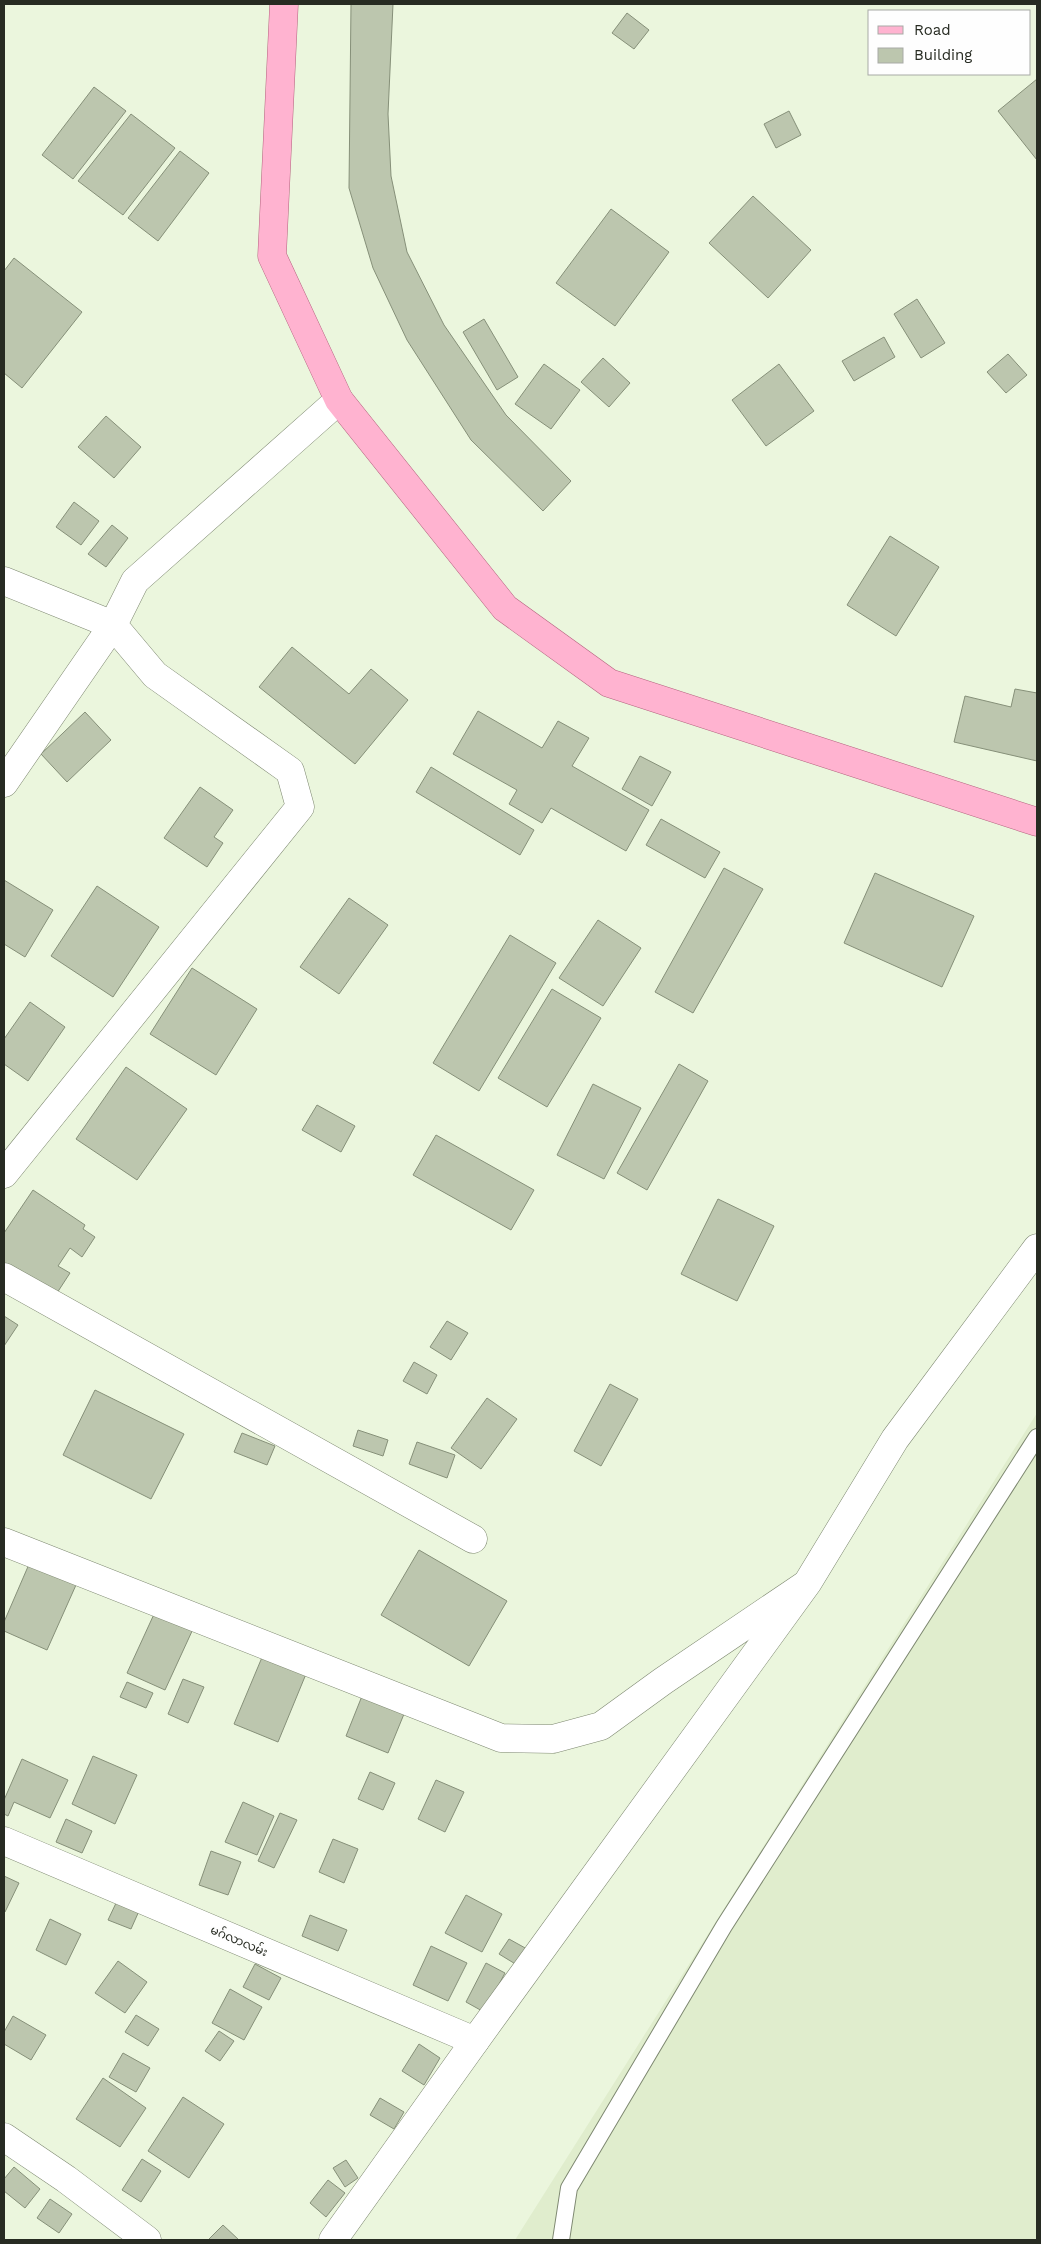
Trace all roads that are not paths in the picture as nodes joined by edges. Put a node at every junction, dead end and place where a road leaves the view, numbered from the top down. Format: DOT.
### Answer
graph roads {
  1 [pos="284,4"];
  2 [pos="339,400"];
  3 [pos="4,581"];
  4 [pos="113,625"];
  5 [pos="4,783"];
  6 [pos="1037,822"];
  7 [pos="4,1174"];
  8 [pos="1037,1248"];
  9 [pos="4,1277"];
  10 [pos="1037,1437"];
  11 [pos="473,1540"];
  12 [pos="4,1542"];
  13 [pos="808,1582"];
  14 [pos="4,1841"];
  15 [pos="475,2041"];
  16 [pos="4,2137"];
  17 [pos="147,2240"];
  18 [pos="333,2240"];
  19 [pos="561,2240"];
  1 -- 2 [label="main road"];
  2 -- 4 [label="street"];
  2 -- 6 [label="main road"];
  3 -- 4 [label="street"];
  4 -- 5 [label="street"];
  4 -- 7 [label="street"];
  8 -- 13 [label="street"];
  9 -- 11 [label="street"];
  10 -- 19 [label="lane"];
  12 -- 13 [label="street"];
  13 -- 15 [label="street"];
  14 -- 15 [label="street, မဂ်လာလမ်း"];
  15 -- 18 [label="street"];
  16 -- 17 [label="street"];
}
